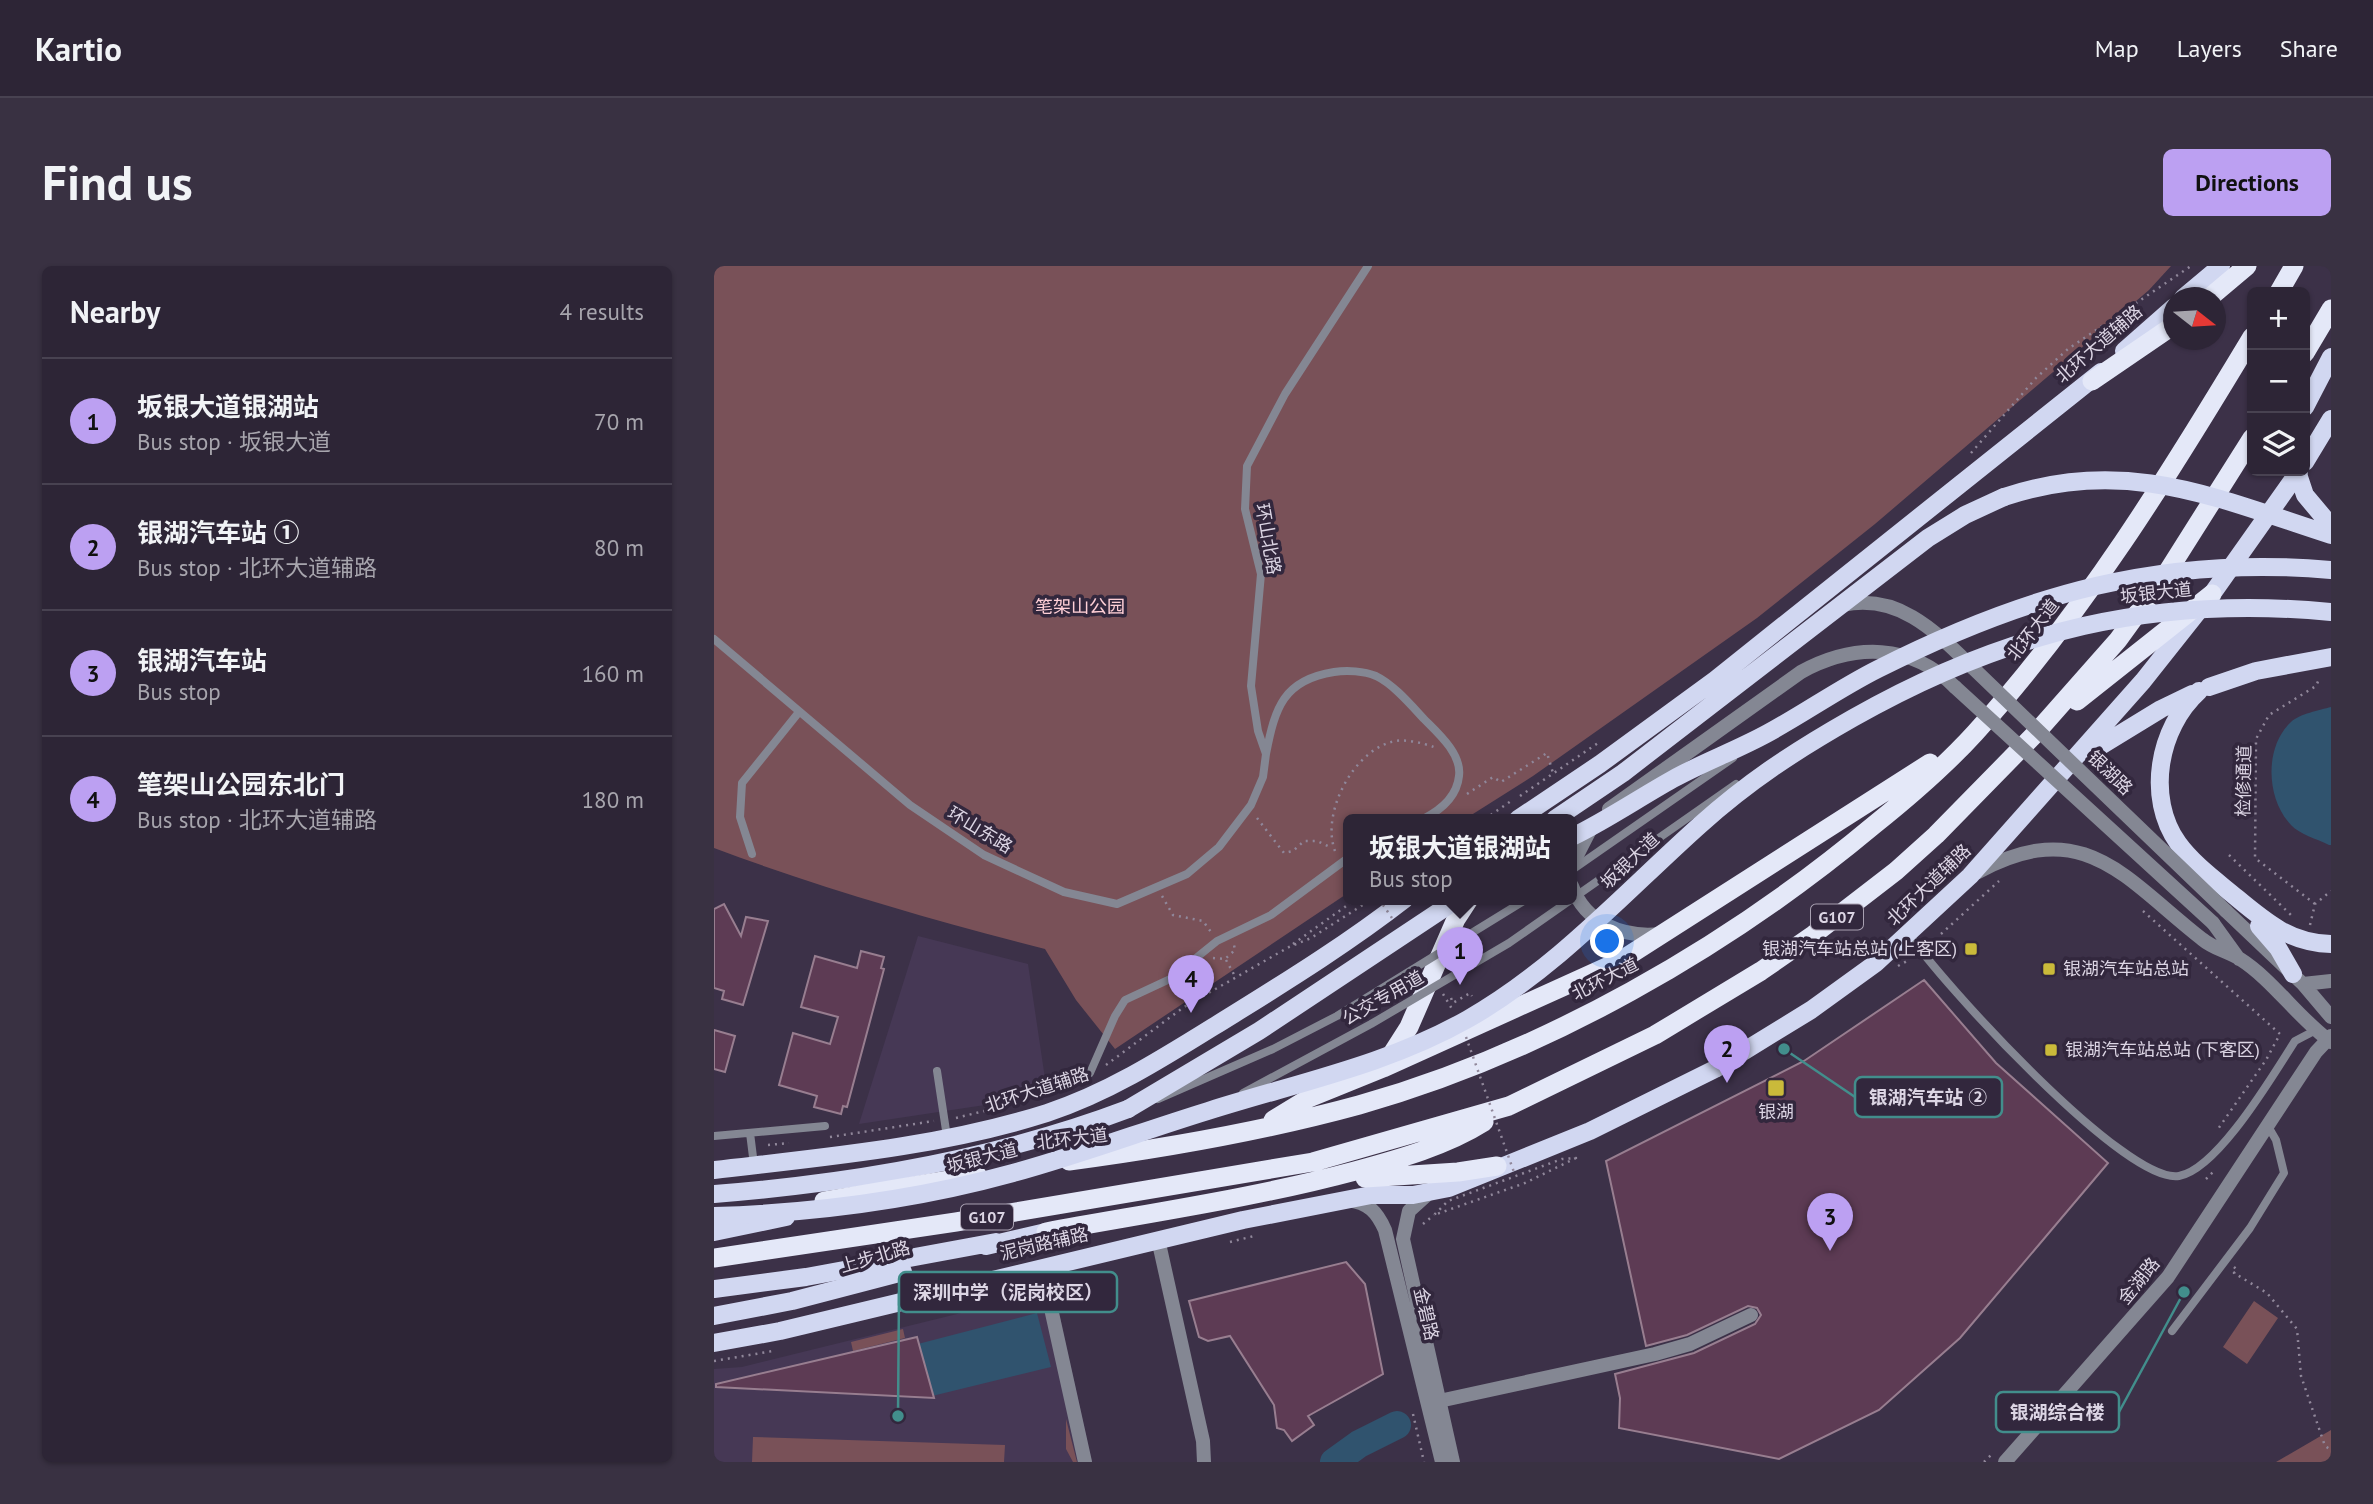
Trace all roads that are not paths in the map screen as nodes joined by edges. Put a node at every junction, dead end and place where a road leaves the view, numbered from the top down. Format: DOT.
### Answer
graph roads {
  1 [pos="1368,266"];
  2 [pos="2221,266"];
  3 [pos="2247,266"];
  4 [pos="2294,266"];
  5 [pos="2196,287"];
  6 [pos="2222,287"];
  7 [pos="2282,287"];
  8 [pos="2331,309"];
  9 [pos="2163,317"];
  10 [pos="2163,333"];
  11 [pos="2247,345"];
  12 [pos="2307,350"];
  13 [pos="2331,358"];
  14 [pos="2092,381"];
  15 [pos="2310,398"];
  16 [pos="2331,419"];
  17 [pos="2247,446"];
  18 [pos="2310,454"];
  19 [pos="2295,476"];
  20 [pos="2299,476"];
  21 [pos="2331,526"];
  22 [pos="2331,535"];
  23 [pos="2331,570"];
  24 [pos="2212,594"];
  25 [pos="1840,606"];
  26 [pos="2331,612"];
  27 [pos="714,639"];
  28 [pos="2331,657"];
  29 [pos="2204,689"];
  30 [pos="799,712"];
  31 [pos="1767,734"];
  32 [pos="2035,734"];
  33 [pos="1972,736"];
  34 [pos="1266,754"];
  35 [pos="1778,761"];
  36 [pos="2074,762"];
  37 [pos="1251,805"];
  38 [pos="1430,814"];
  39 [pos="1525,814"];
  40 [pos="1562,814"];
  41 [pos="1577,834"];
  42 [pos="752,854"];
  43 [pos="1577,854"];
  44 [pos="1343,861"];
  45 [pos="1577,867"];
  46 [pos="1970,876"];
  47 [pos="1577,895"];
  48 [pos="1577,896"];
  49 [pos="2229,902"];
  50 [pos="1397,905"];
  51 [pos="1405,905"];
  52 [pos="1449,905"];
  53 [pos="1465,905"];
  54 [pos="1517,905"];
  55 [pos="1563,905"];
  56 [pos="1376,921"];
  57 [pos="1671,931"];
  58 [pos="1909,934"];
  59 [pos="2331,944"];
  60 [pos="2239,958"];
  61 [pos="2298,979"];
  62 [pos="2331,981"];
  63 [pos="2330,1013"];
  64 [pos="2326,1037"];
  65 [pos="1383,1068"];
  66 [pos="937,1071"];
  67 [pos="1090,1073"];
  68 [pos="1509,1106"];
  69 [pos="1128,1109"];
  70 [pos="1206,1111"];
  71 [pos="825,1126"];
  72 [pos="2269,1128"];
  73 [pos="1257,1130"];
  74 [pos="750,1133"];
  75 [pos="714,1136"];
  76 [pos="947,1137"];
  77 [pos="755,1165"];
  78 [pos="1497,1166"];
  79 [pos="714,1170"];
  80 [pos="1315,1181"];
  81 [pos="1430,1192"];
  82 [pos="714,1194"];
  83 [pos="1343,1200"];
  84 [pos="810,1212"];
  85 [pos="714,1216"];
  86 [pos="714,1226"];
  87 [pos="714,1232"];
  88 [pos="1046,1232"];
  89 [pos="1158,1239"];
  90 [pos="720,1257"];
  91 [pos="902,1265"];
  92 [pos="1043,1266"];
  93 [pos="714,1289"];
  94 [pos="1048,1295"];
  95 [pos="1751,1315"];
  96 [pos="714,1316"];
  97 [pos="2172,1331"];
  98 [pos="714,1343"];
  99 [pos="1433,1402"];
  100 [pos="1085,1462"];
  101 [pos="1204,1462"];
  102 [pos="1442,1462"];
  103 [pos="1453,1462"];
  104 [pos="2005,1462"];
  1 -- 34 [label="lane, 环山北路"];
  2 -- 5 [label="main road"];
  3 -- 6 [label="highway"];
  4 -- 7 [label="highway"];
  8 -- 12 [label="highway"];
  9 -- 14 [label="main road, 北环大道辅路"];
  10 -- 14 [label="highway"];
  11 -- 33 [label="highway, 北环大道 / G107"];
  13 -- 15 [label="main road"];
  14 -- 39 [label="main road, 北环大道辅路"];
  16 -- 18 [label="main road"];
  17 -- 32 [label="highway, G107"];
  19 -- 24 [label="main road, 北环大道辅路"];
  20 -- 21 [label="main road, bridge"];
  22 -- 25 [label="main road, bridge"];
  23 -- 31 [label="main road, 坂银大道, bridge"];
  24 -- 32 [label="highway"];
  24 -- 36 [label="main road, 北环大道辅路"];
  25 -- 40 [label="main road"];
  25 -- 49 [label="street, 银湖路, bridge"];
  26 -- 35 [label="main road, 坂银大道, bridge"];
  27 -- 30 [label="lane, 环山东路"];
  28 -- 29 [label="main road, bridge"];
  29 -- 36 [label="main road"];
  29 -- 49 [label="main road"];
  30 -- 37 [label="lane, 环山东路"];
  30 -- 42 [label="lane"];
  31 -- 41 [label="main road, 坂银大道, bridge"];
  31 -- 45 [label="lane, bridge"];
  32 -- 68 [label="highway, G107"];
  33 -- 57 [label="highway"];
  33 -- 73 [label="highway, 北环大道 / G107"];
  34 -- 37 [label="lane, 环山北路"];
  34 -- 38 [label="lane"];
  35 -- 47 [label="lane, 公交专用道, bridge"];
  35 -- 70 [label="main road, 坂银大道, bridge"];
  36 -- 46 [label="main road, 北环大道辅路"];
  43 -- 60 [label="street, bridge"];
  44 -- 67 [label="lane"];
  46 -- 58 [label="main road, 北环大道辅路"];
  46 -- 60 [label="street"];
  48 -- 57 [label="street"];
  49 -- 59 [label="main road"];
  49 -- 61 [label="main road"];
  50 -- 56 [label="main road, 北环大道辅路"];
  51 -- 56 [label="main road"];
  52 -- 69 [label="main road, 坂银大道, bridge"];
  53 -- 65 [label="highway"];
  54 -- 69 [label="lane, 公交专用道, bridge"];
  55 -- 70 [label="lane, 公交专用道, bridge"];
  56 -- 76 [label="main road, 北环大道辅路"];
  57 -- 65 [label="highway"];
  58 -- 64 [label="lane"];
  58 -- 78 [label="main road, 北环大道辅路"];
  60 -- 64 [label="street"];
  61 -- 62 [label="street"];
  61 -- 63 [label="street"];
  63 -- 64 [label="street, 金湖路"];
  64 -- 72 [label="street, 金湖路"];
  65 -- 73 [label="highway"];
  66 -- 76 [label="lane"];
  68 -- 80 [label="highway"];
  68 -- 90 [label="highway, G107"];
  69 -- 82 [label="main road, 坂银大道"];
  70 -- 84 [label="main road, 坂银大道, bridge"];
  71 -- 74 [label="lane"];
  72 -- 97 [label="lane"];
  72 -- 104 [label="street, 金湖路"];
  73 -- 86 [label="highway, 北环大道 / G107"];
  74 -- 75 [label="lane"];
  74 -- 77 [label="lane"];
  76 -- 77 [label="main road, 北环大道辅路"];
  77 -- 79 [label="main road, 北环大道辅路"];
  78 -- 80 [label="highway"];
  78 -- 81 [label="main road, 北环大道辅路"];
  80 -- 88 [label="highway"];
  81 -- 83 [label="main road, 北环大道辅路"];
  81 -- 99 [label="street, 金碧路"];
  83 -- 89 [label="main road, 泥岗路辅路"];
  83 -- 99 [label="street, 金碧路"];
  84 -- 85 [label="main road, bridge"];
  84 -- 87 [label="main road, 坂银大道, bridge"];
  88 -- 91 [label="main road, 上步北路"];
  89 -- 92 [label="main road, 泥岗路辅路"];
  89 -- 101 [label="street"];
  91 -- 93 [label="main road"];
  91 -- 96 [label="main road, 上步北路, bridge"];
  92 -- 94 [label="lane"];
  92 -- 98 [label="main road, 泥岗路辅路"];
  94 -- 100 [label="street"];
  95 -- 99 [label="street"];
  99 -- 102 [label="street, 金碧路"];
  99 -- 103 [label="street, 金碧路"];
}
